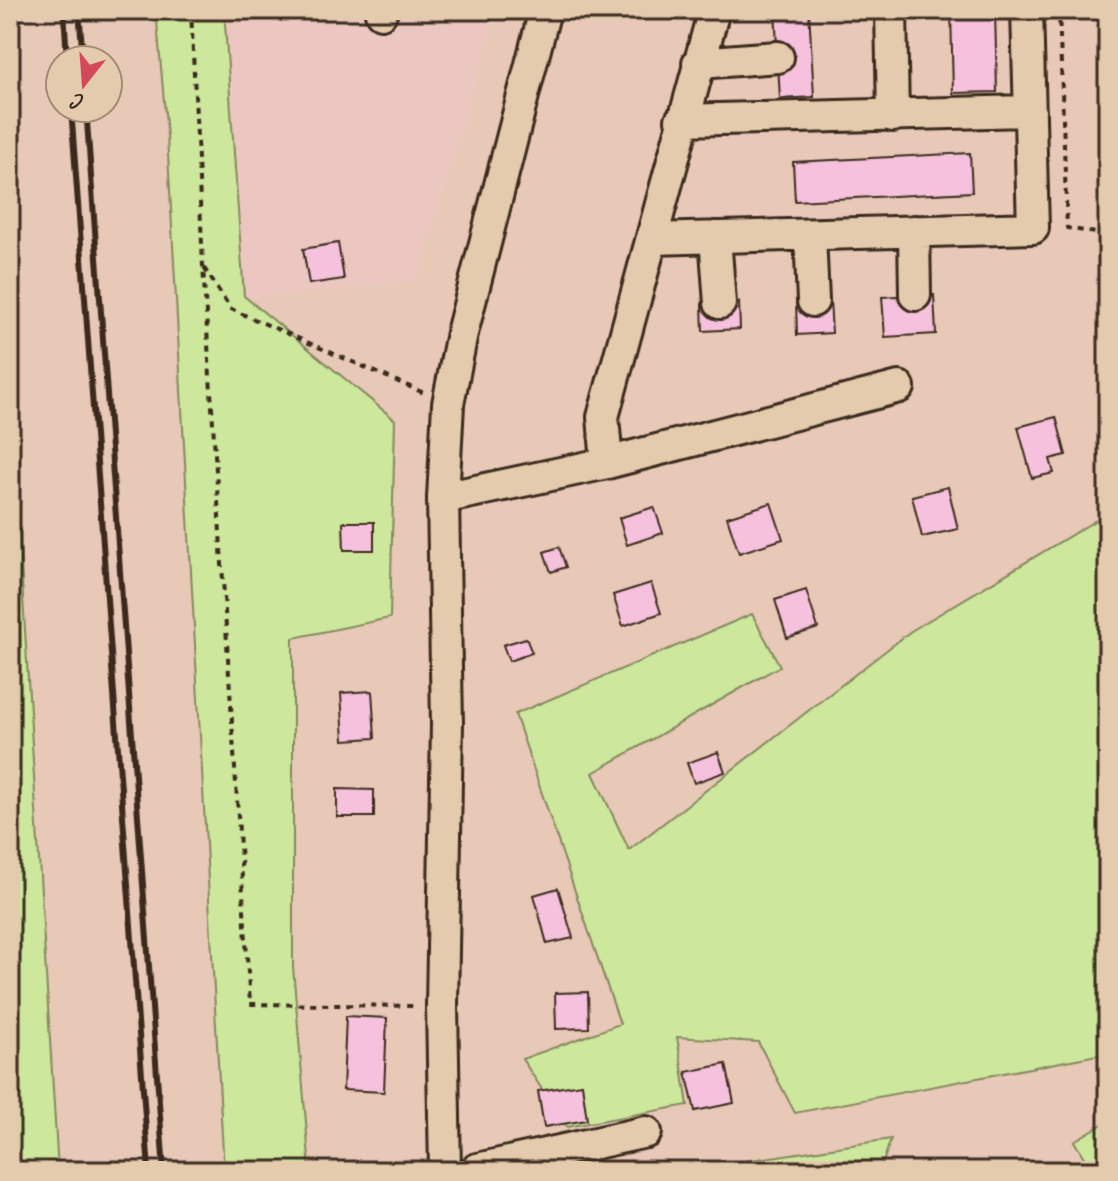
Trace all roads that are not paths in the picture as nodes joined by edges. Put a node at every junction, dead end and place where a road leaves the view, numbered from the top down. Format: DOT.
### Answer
graph roads {
  1 [pos="545,10"];
  2 [pos="714,10"];
  3 [pos="891,10"];
  4 [pos="1027,10"];
  5 [pos="778,57"];
  6 [pos="698,63"];
  7 [pos="1030,111"];
  8 [pos="893,116"];
  9 [pos="681,120"];
  10 [pos="914,231"];
  11 [pos="810,235"];
  12 [pos="715,237"];
  13 [pos="653,239"];
  14 [pos="915,295"];
  15 [pos="813,301"];
  16 [pos="720,303"];
  17 [pos="899,387"];
  18 [pos="607,463"];
  19 [pos="443,498"];
  20 [pos="646,1132"];
  21 [pos="481,1170"];
  22 [pos="445,1171"];
  1 -- 19 [label="street"];
  2 -- 6 [label="street"];
  3 -- 8 [label="street"];
  4 -- 7 [label="street"];
  5 -- 6 [label="street"];
  6 -- 9 [label="street"];
  7 -- 8 [label="street"];
  7 -- 10 [label="street"];
  8 -- 9 [label="street"];
  9 -- 13 [label="street"];
  10 -- 11 [label="street"];
  10 -- 14 [label="street"];
  11 -- 12 [label="street"];
  11 -- 15 [label="street"];
  12 -- 13 [label="street"];
  12 -- 16 [label="street"];
  13 -- 18 [label="street"];
  17 -- 18 [label="street"];
  18 -- 19 [label="street"];
  19 -- 22 [label="street"];
  20 -- 21 [label="street"];
  21 -- 22 [label="street"];
}
